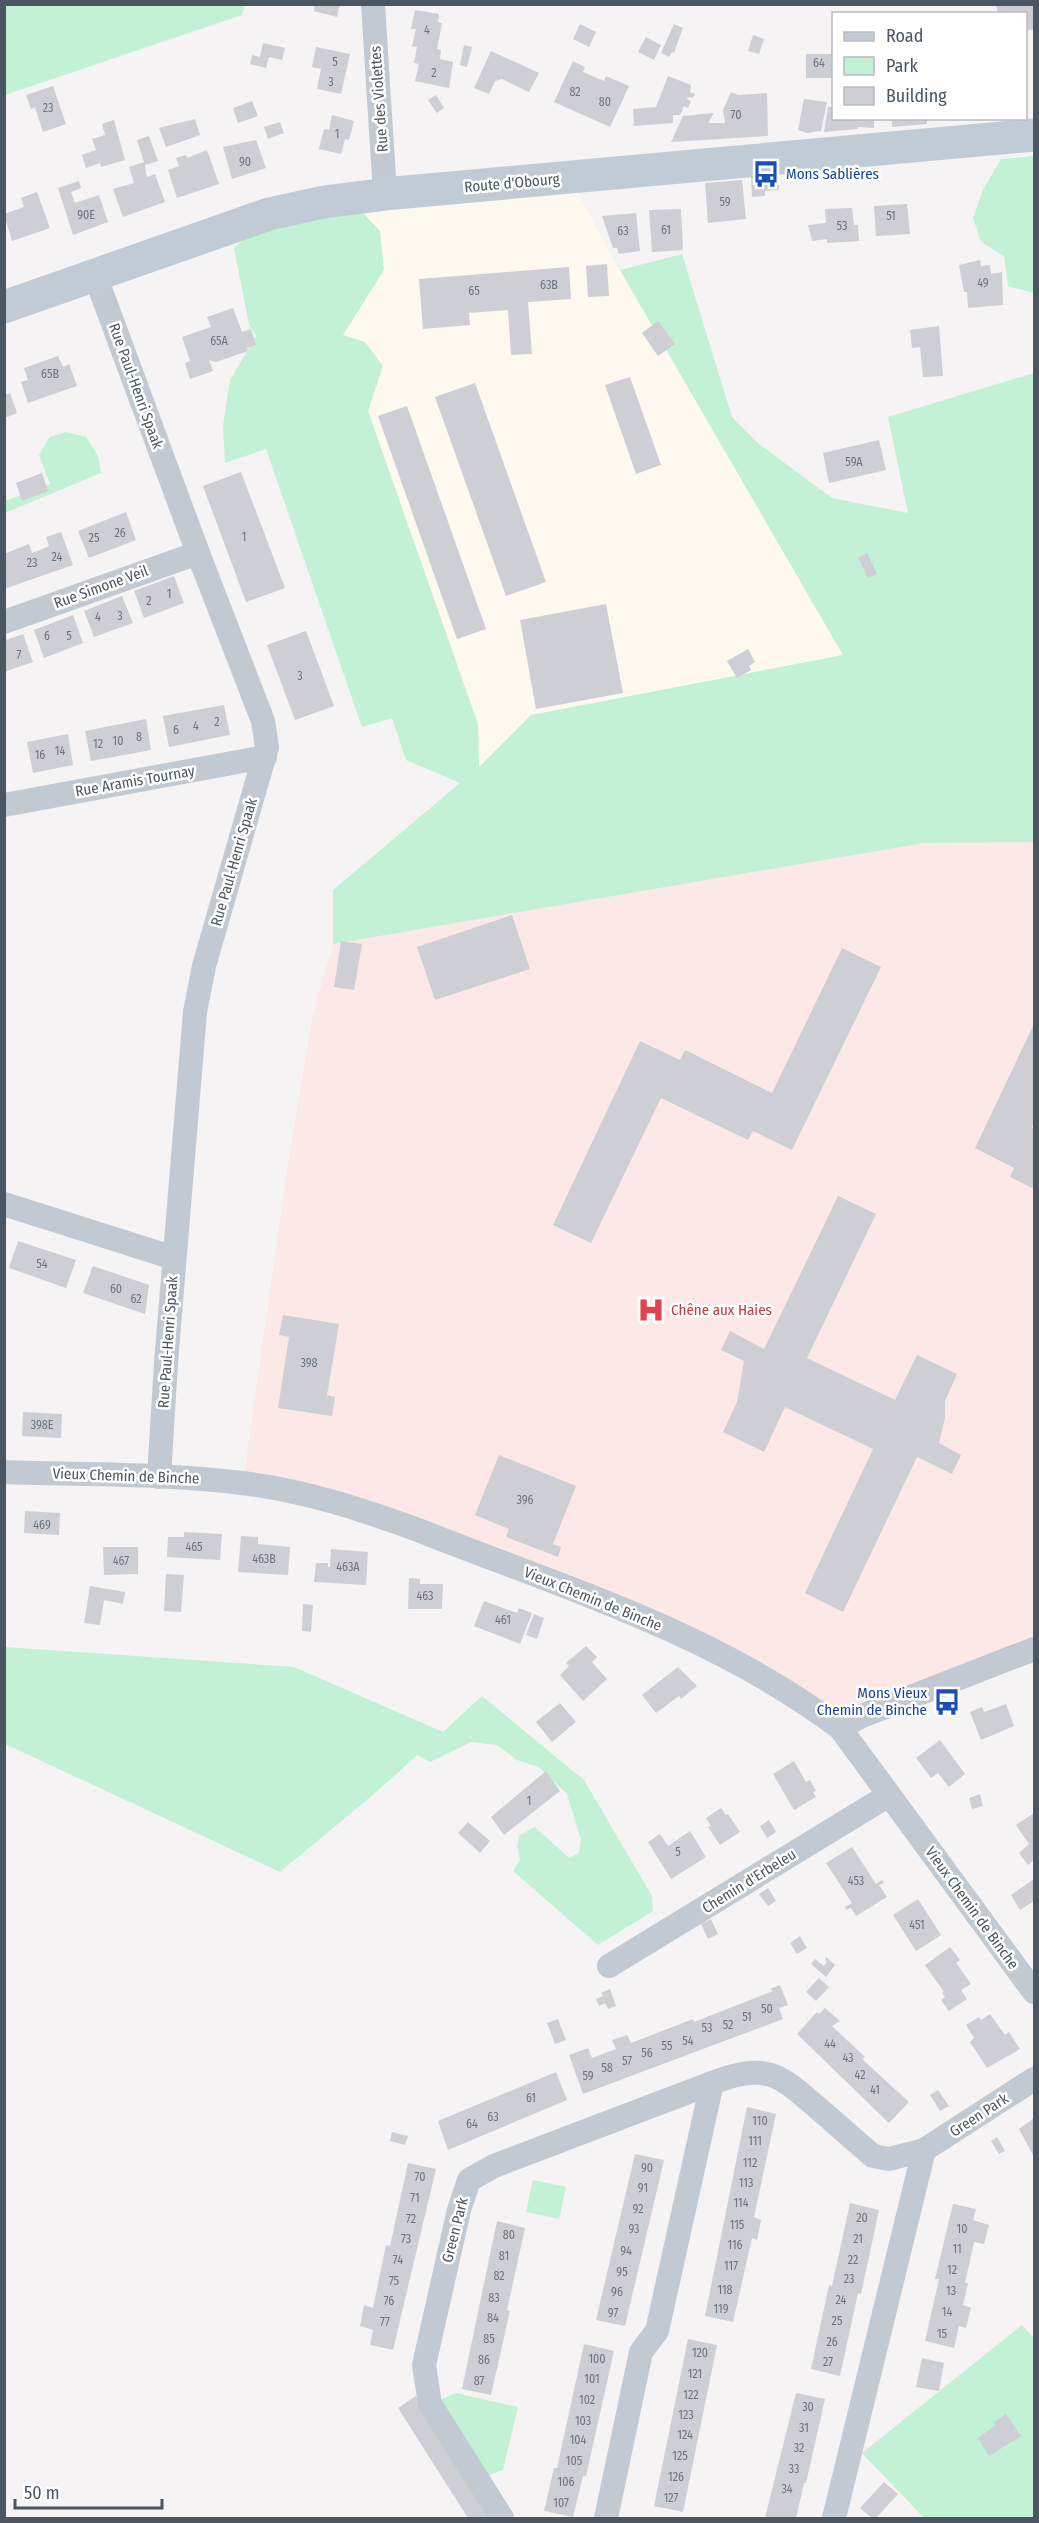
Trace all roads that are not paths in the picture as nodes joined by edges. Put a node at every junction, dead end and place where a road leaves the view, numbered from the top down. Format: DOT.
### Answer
graph roads {
  1 [pos="373,4"];
  2 [pos="1035,135"];
  3 [pos="385,194"];
  4 [pos="95,275"];
  5 [pos="4,307"];
  6 [pos="198,553"];
  7 [pos="4,622"];
  8 [pos="265,757"];
  9 [pos="4,805"];
  10 [pos="4,1204"];
  11 [pos="174,1258"];
  12 [pos="4,1472"];
  13 [pos="159,1478"];
  14 [pos="1035,1649"];
  15 [pos="840,1728"];
  16 [pos="889,1795"];
  17 [pos="609,1966"];
  18 [pos="1035,1992"];
  19 [pos="1035,2079"];
  20 [pos="712,2083"];
  21 [pos="924,2150"];
  22 [pos="502,2518"];
  23 [pos="606,2518"];
  24 [pos="834,2518"];
  1 -- 3 [label="street, Rue des Violettes"];
  2 -- 3 [label="main road, Route d'Obourg"];
  3 -- 4 [label="main road, Route d'Obourg"];
  4 -- 5 [label="main road, Route d'Obourg"];
  4 -- 6 [label="street, Rue Paul-Henri Spaak"];
  6 -- 7 [label="street, Rue Simone Veil"];
  6 -- 8 [label="street, Rue Paul-Henri Spaak"];
  8 -- 9 [label="street, Rue Aramis Tournay"];
  8 -- 11 [label="street, Rue Paul-Henri Spaak"];
  10 -- 11 [label="street"];
  11 -- 13 [label="street, Rue Paul-Henri Spaak"];
  12 -- 13 [label="street, Vieux Chemin de Binche"];
  13 -- 15 [label="street, Vieux Chemin de Binche"];
  14 -- 15 [label="street"];
  15 -- 16 [label="street, Vieux Chemin de Binche"];
  16 -- 17 [label="street, Chemin d'Erbeleu"];
  16 -- 18 [label="street, Vieux Chemin de Binche"];
  19 -- 21 [label="street, Green Park"];
  20 -- 21 [label="street, Green Park"];
  20 -- 22 [label="street, Green Park"];
  20 -- 23 [label="street"];
  21 -- 24 [label="street"];
}
